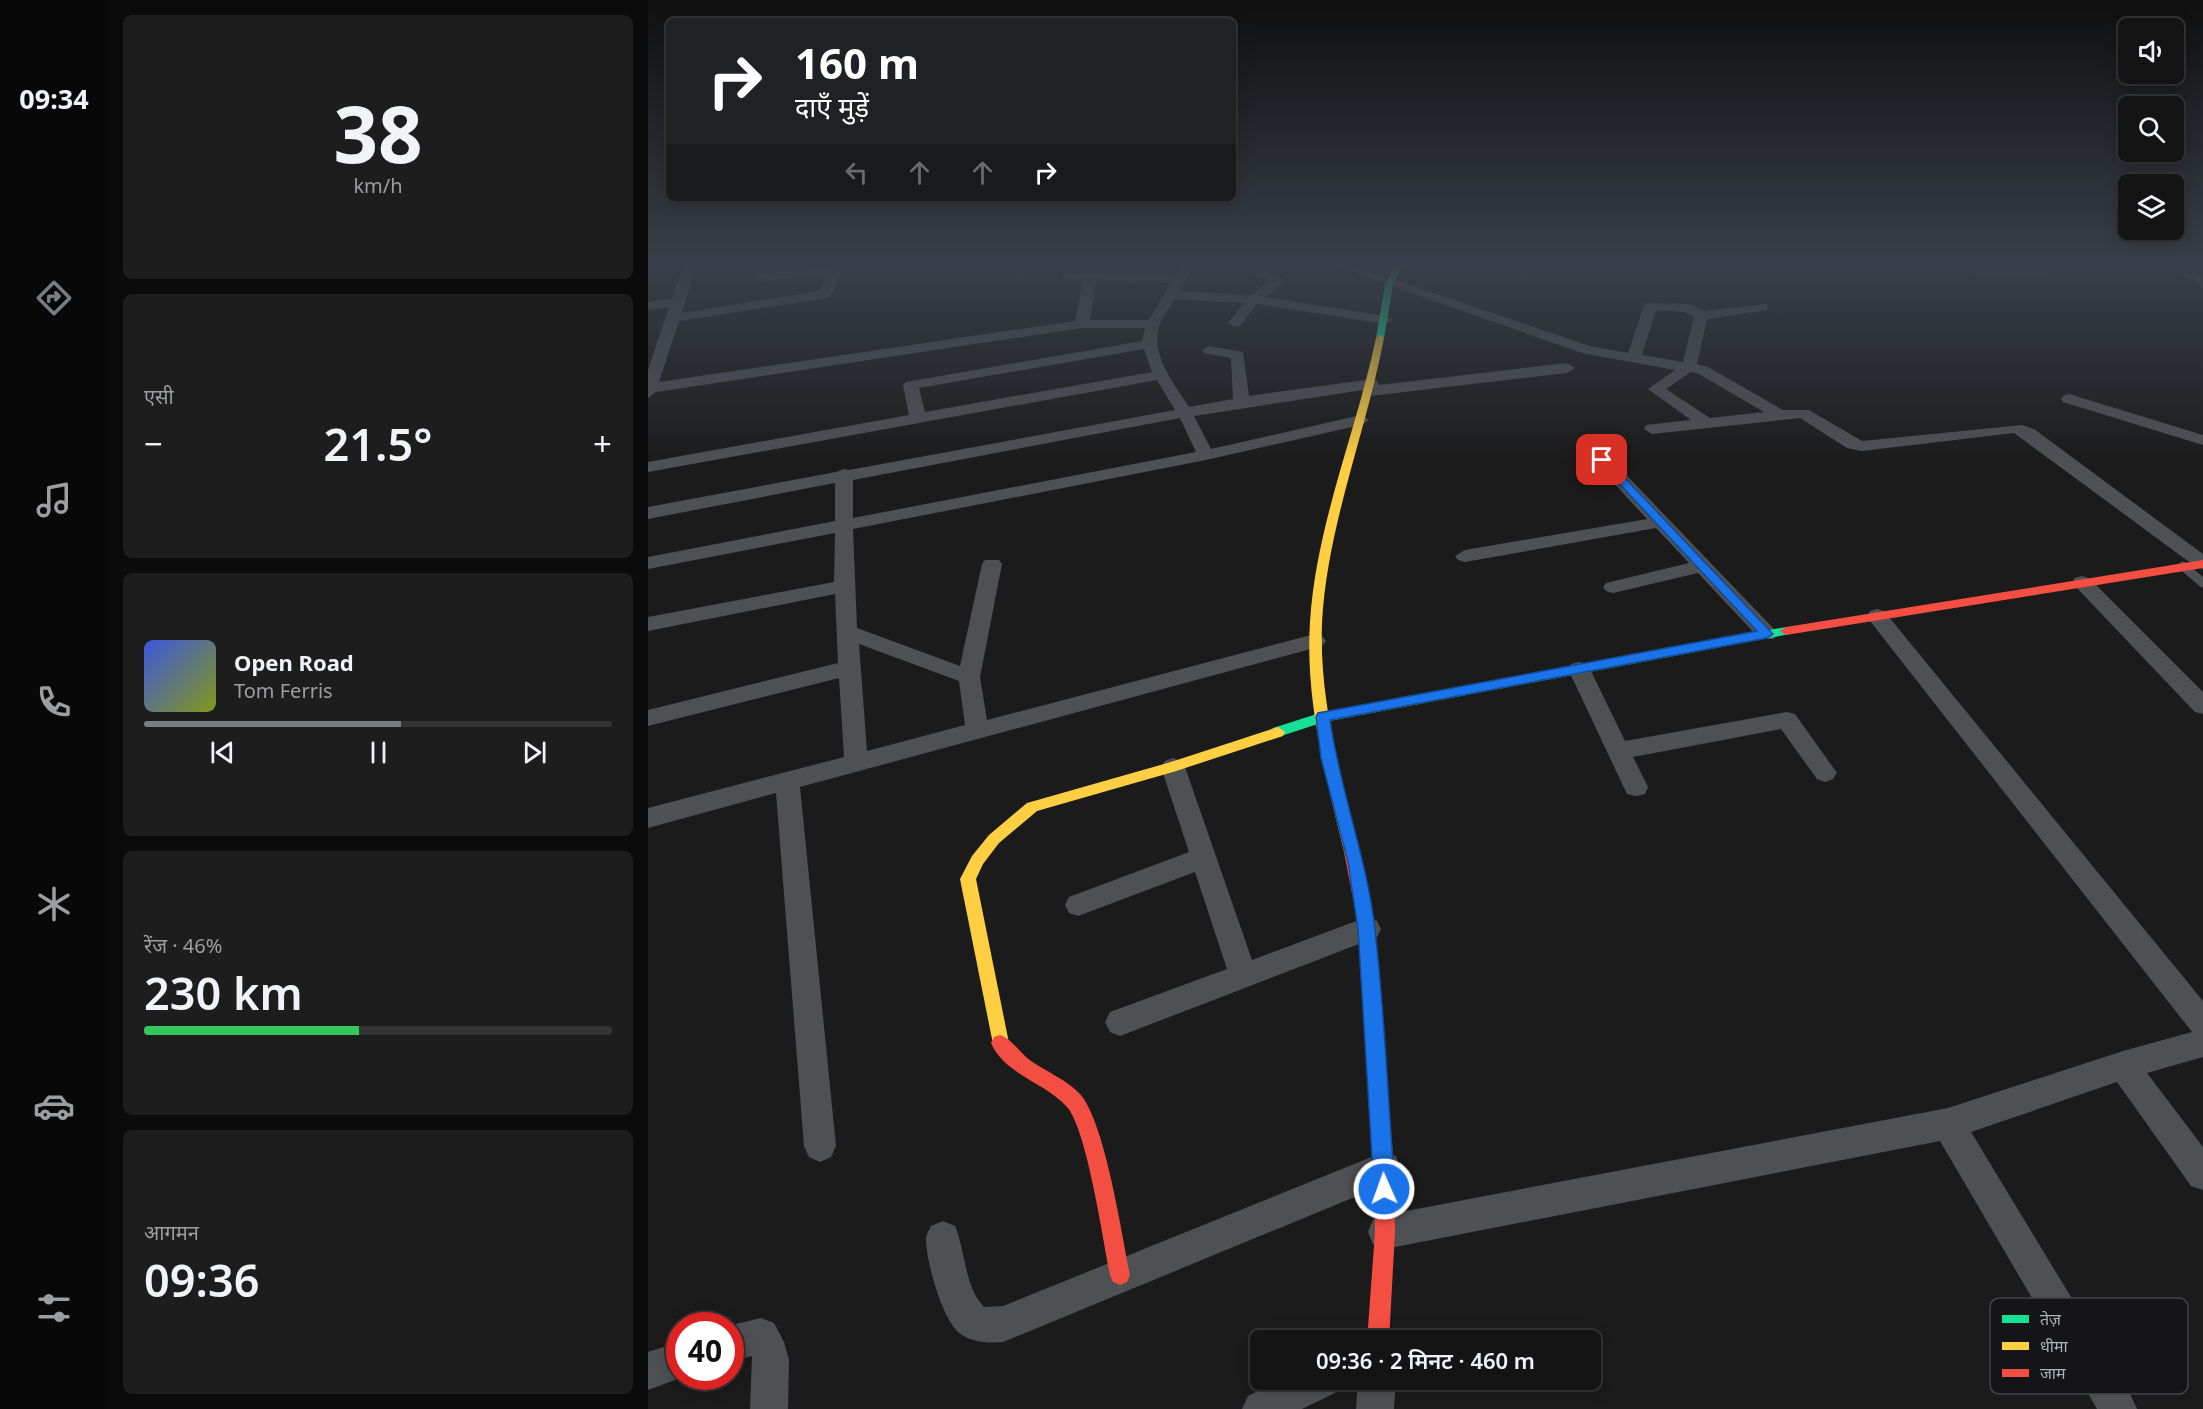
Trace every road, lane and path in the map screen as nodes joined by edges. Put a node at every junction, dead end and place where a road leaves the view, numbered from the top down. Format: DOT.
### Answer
graph roads {
  1 [pos="669,332"];
  2 [pos="1052,332"];
  3 [pos="1151,332"];
  4 [pos="1383,332"];
  5 [pos="1532,332"];
  6 [pos="1642,332"];
  7 [pos="1697,332"];
  8 [pos="1149,344"];
  9 [pos="1209,351"];
  10 [pos="1633,358"];
  11 [pos="1689,367"];
  12 [pos="910,368"];
  13 [pos="1567,368"];
  14 [pos="1161,375"];
  15 [pos="651,384"];
  16 [pos="1371,388"];
  17 [pos="2069,399"];
  18 [pos="1241,402"];
  19 [pos="1185,413"];
  20 [pos="1780,415"];
  21 [pos="918,418"];
  22 [pos="1361,420"];
  23 [pos="1706,423"];
  24 [pos="1652,429"];
  25 [pos="2203,440"];
  26 [pos="1206,455"];
  27 [pos="1602,460"];
  28 [pos="648,467"];
  29 [pos="844,474"];
  30 [pos="648,513"];
  31 [pos="1661,522"];
  32 [pos="846,524"];
  33 [pos="1465,556"];
  34 [pos="648,563"];
  35 [pos="2203,563"];
  36 [pos="992,564"];
  37 [pos="1703,566"];
  38 [pos="2183,566"];
  39 [pos="2082,582"];
  40 [pos="2203,583"];
  41 [pos="844,586"];
  42 [pos="1613,587"];
  43 [pos="1877,616"];
  44 [pos="648,624"];
  45 [pos="847,632"];
  46 [pos="1767,634"];
  47 [pos="1315,641"];
  48 [pos="848,668"];
  49 [pos="1579,669"];
  50 [pos="969,677"];
  51 [pos="2203,706"];
  52 [pos="1323,717"];
  53 [pos="648,718"];
  54 [pos="977,730"];
  55 [pos="1619,751"];
  56 [pos="856,762"];
  57 [pos="1173,767"];
  58 [pos="1825,773"];
  59 [pos="787,781"];
  60 [pos="1636,788"];
  61 [pos="648,818"];
  62 [pos="1204,857"];
  63 [pos="1078,905"];
  64 [pos="1366,929"];
  65 [pos="1243,975"];
  66 [pos="1120,1022"];
  67 [pos="2203,1023"];
  68 [pos="2203,1043"];
  69 [pos="2123,1065"];
  70 [pos="1948,1124"];
  71 [pos="820,1146"];
  72 [pos="1384,1168"];
  73 [pos="2203,1174"];
  74 [pos="1385,1232"];
  75 [pos="943,1238"];
  76 [pos="1120,1275"];
  77 [pos="2052,1298"];
  78 [pos="1379,1330"];
  79 [pos="744,1337"];
  80 [pos="666,1365"];
  81 [pos="648,1371"];
  82 [pos="1301,1390"];
  83 [pos="1376,1390"];
  84 [pos="2109,1394"];
  85 [pos="769,1409"];
  86 [pos="1261,1409"];
  87 [pos="1375,1409"];
  88 [pos="2118,1409"];
  1 -- 15 [label="street"];
  2 -- 12 [label="street"];
  3 -- 8 [label="street"];
  4 -- 16 [label="street"];
  5 -- 10 [label="street"];
  6 -- 10 [label="street"];
  7 -- 11 [label="street"];
  8 -- 12 [label="street"];
  8 -- 14 [label="street"];
  9 -- 18 [label="street"];
  10 -- 11 [label="street"];
  11 -- 20 [label="street"];
  11 -- 23 [label="street"];
  12 -- 15 [label="street"];
  12 -- 21 [label="street"];
  13 -- 16 [label="street"];
  14 -- 19 [label="street"];
  14 -- 21 [label="street"];
  16 -- 18 [label="street"];
  16 -- 22 [label="street"];
  17 -- 25 [label="street"];
  18 -- 19 [label="street"];
  19 -- 26 [label="street"];
  19 -- 29 [label="street"];
  20 -- 23 [label="street"];
  20 -- 35 [label="street"];
  21 -- 28 [label="street"];
  22 -- 26 [label="street"];
  22 -- 47 [label="street"];
  23 -- 24 [label="street"];
  26 -- 32 [label="street"];
  27 -- 31 [label="street"];
  29 -- 30 [label="street"];
  29 -- 32 [label="street"];
  31 -- 33 [label="street"];
  31 -- 37 [label="street"];
  32 -- 34 [label="street"];
  32 -- 41 [label="street"];
  35 -- 38 [label="street"];
  36 -- 50 [label="street"];
  37 -- 42 [label="street"];
  37 -- 46 [label="street"];
  38 -- 39 [label="street"];
  38 -- 40 [label="lane"];
  39 -- 43 [label="street"];
  39 -- 51 [label="street"];
  41 -- 44 [label="street"];
  41 -- 45 [label="street"];
  43 -- 46 [label="street"];
  43 -- 67 [label="street"];
  45 -- 48 [label="street"];
  45 -- 50 [label="street"];
  46 -- 49 [label="street"];
  47 -- 52 [label="street"];
  47 -- 54 [label="street"];
  48 -- 53 [label="street"];
  48 -- 56 [label="street"];
  49 -- 52 [label="street"];
  49 -- 55 [label="street"];
  50 -- 54 [label="street"];
  52 -- 57 [label="street"];
  52 -- 64 [label="street"];
  54 -- 56 [label="street"];
  55 -- 58 [label="street"];
  55 -- 60 [label="street"];
  56 -- 59 [label="street"];
  57 -- 62 [label="street"];
  57 -- 76 [label="street"];
  59 -- 61 [label="street"];
  59 -- 71 [label="street"];
  62 -- 63 [label="street"];
  62 -- 65 [label="street"];
  64 -- 65 [label="street"];
  64 -- 72 [label="street"];
  65 -- 66 [label="street"];
  68 -- 69 [label="street"];
  69 -- 70 [label="street"];
  69 -- 73 [label="street"];
  70 -- 74 [label="street"];
  70 -- 77 [label="street"];
  72 -- 74 [label="street"];
  72 -- 76 [label="street"];
  74 -- 78 [label="street"];
  75 -- 76 [label="street"];
  79 -- 85 [label="street"];
  80 -- 81 [label="street"];
  82 -- 86 [label="street"];
  83 -- 87 [label="street"];
  84 -- 88 [label="street"];
}
